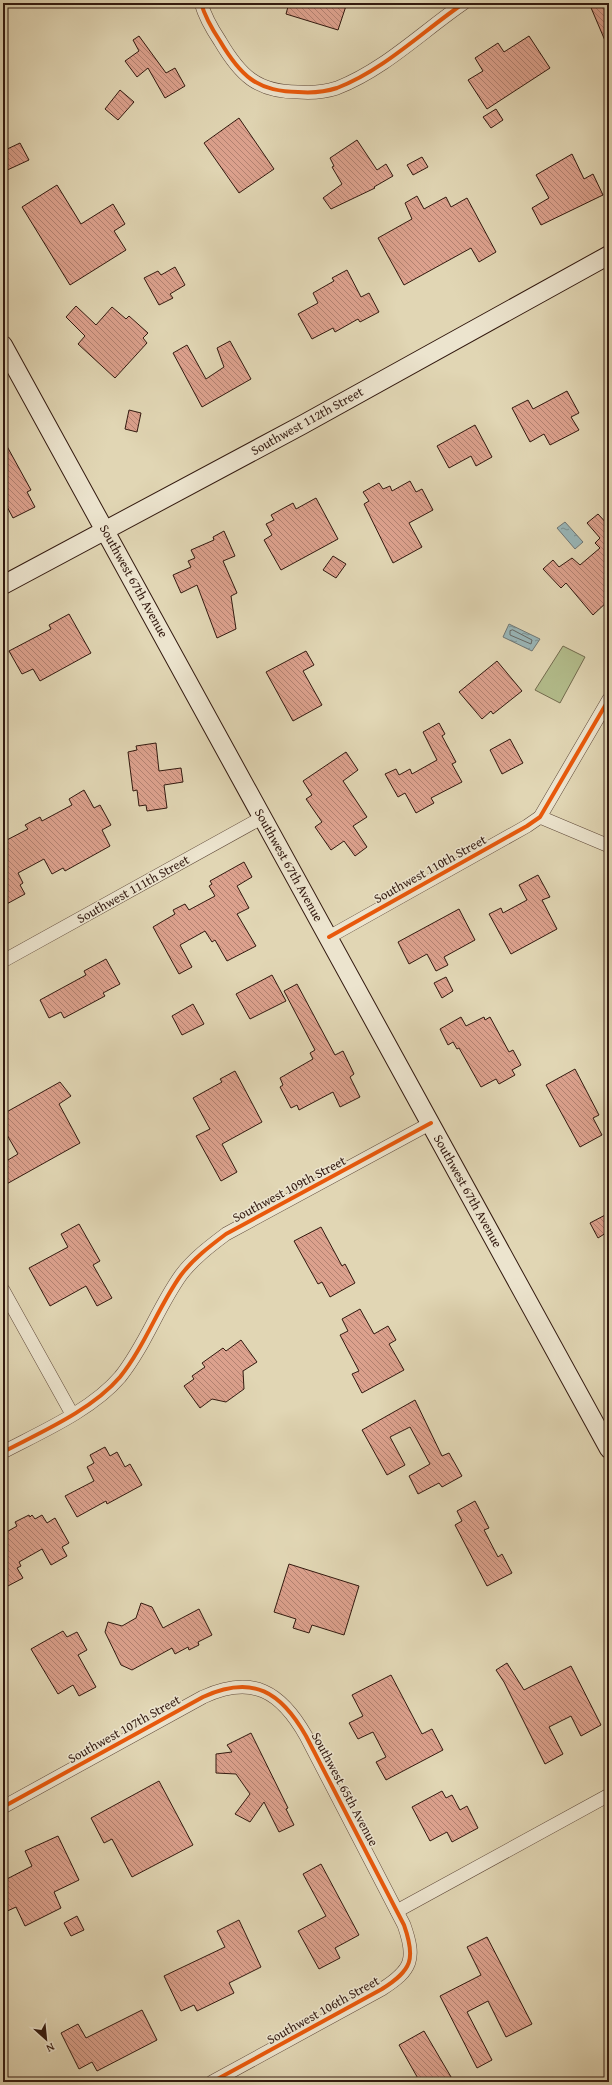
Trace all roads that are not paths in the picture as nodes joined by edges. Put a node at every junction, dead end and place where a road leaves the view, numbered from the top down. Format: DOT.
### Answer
graph roads {
  1 [pos="201,3"];
  2 [pos="464,3"];
  3 [pos="609,255"];
  4 [pos="3,344"];
  5 [pos="106,529"];
  6 [pos="3,585"];
  7 [pos="609,699"];
  8 [pos="263,817"];
  9 [pos="540,817"];
  10 [pos="609,846"];
  11 [pos="329,937"];
  12 [pos="3,961"];
  13 [pos="431,1123"];
  14 [pos="3,1290"];
  15 [pos="72,1414"];
  16 [pos="609,1449"];
  17 [pos="3,1452"];
  18 [pos="260,1689"];
  19 [pos="609,1795"];
  20 [pos="3,1808"];
  21 [pos="397,1911"];
  22 [pos="212,2082"];
  1 -- 2 [label="street"];
  3 -- 5 [label="main road, Southwest 112th Street"];
  4 -- 5 [label="main road, Southwest 67th Avenue"];
  5 -- 6 [label="main road, Southwest 112th Street"];
  5 -- 8 [label="main road, Southwest 67th Avenue"];
  7 -- 9 [label="street"];
  8 -- 11 [label="main road, Southwest 67th Avenue"];
  8 -- 12 [label="street, Southwest 111th Street"];
  9 -- 10 [label="street"];
  9 -- 11 [label="street, Southwest 110th Street"];
  11 -- 13 [label="main road, Southwest 67th Avenue"];
  13 -- 15 [label="street, Southwest 109th Street"];
  13 -- 16 [label="main road, Southwest 67th Avenue"];
  14 -- 15 [label="street"];
  15 -- 17 [label="street, Southwest 109th Street"];
  18 -- 20 [label="street, Southwest 107th Street"];
  18 -- 21 [label="street, Southwest 65th Avenue"];
  19 -- 21 [label="street"];
  21 -- 22 [label="street, Southwest 106th Street"];
}
